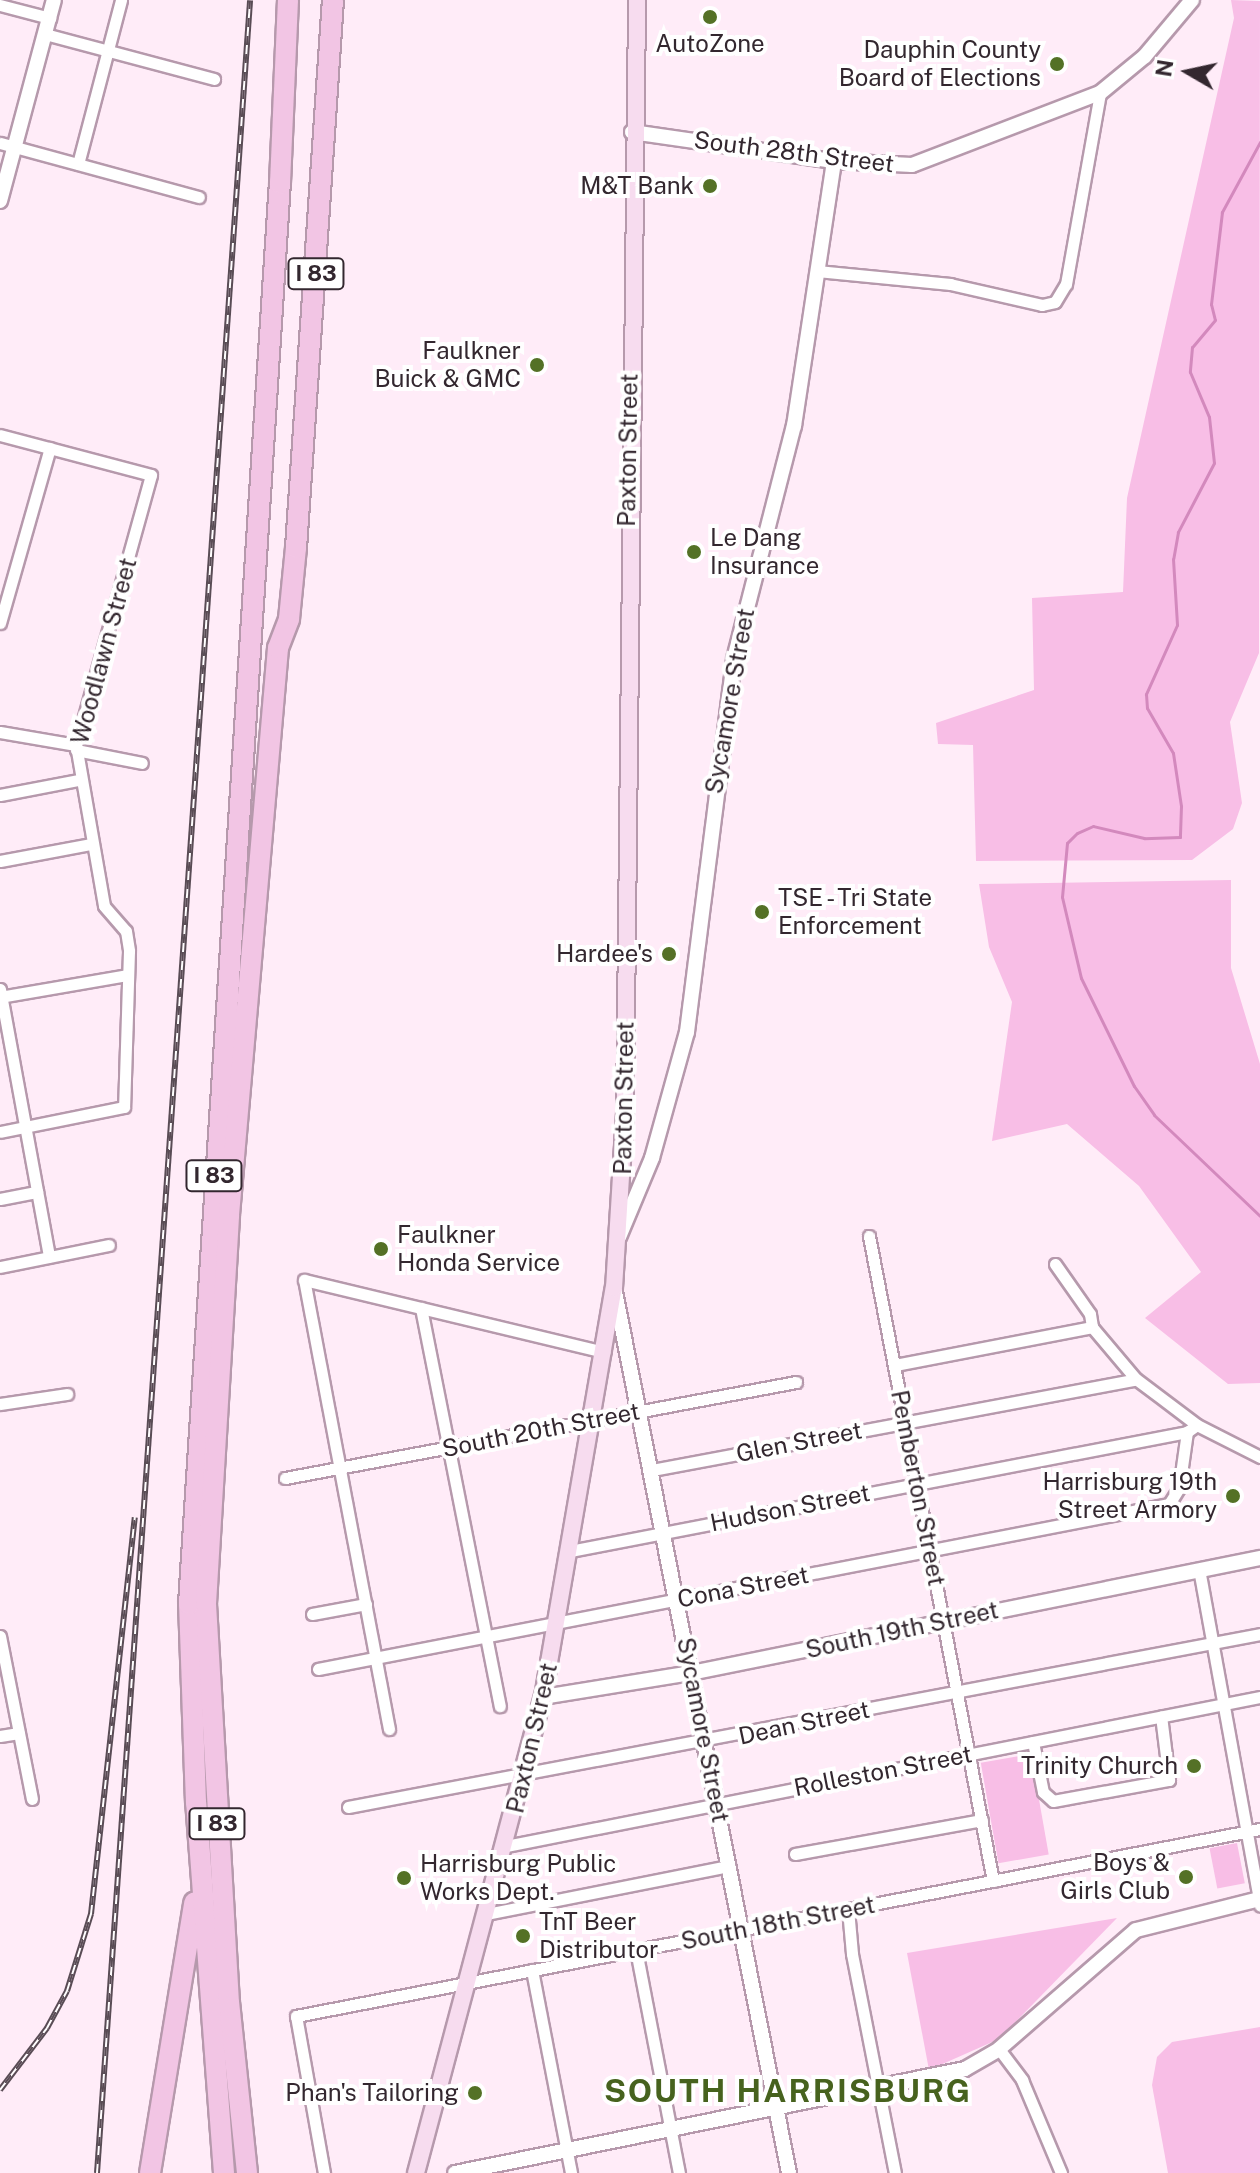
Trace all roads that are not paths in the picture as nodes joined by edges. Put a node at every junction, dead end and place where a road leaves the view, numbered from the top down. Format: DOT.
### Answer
graph roads {
  1 [pos="54,0"];
  2 [pos="121,0"];
  3 [pos="288,0"];
  4 [pos="333,0"];
  5 [pos="637,0"];
  6 [pos="1192,0"];
  7 [pos="0,5"];
  8 [pos="50,18"];
  9 [pos="45,34"];
  10 [pos="104,50"];
  11 [pos="214,79"];
  12 [pos="1100,93"];
  13 [pos="632,132"];
  14 [pos="0,143"];
  15 [pos="15,146"];
  16 [pos="834,161"];
  17 [pos="78,164"];
  18 [pos="199,197"];
  19 [pos="0,201"];
  20 [pos="817,271"];
  21 [pos="0,435"];
  22 [pos="50,448"];
  23 [pos="0,623"];
  24 [pos="0,732"];
  25 [pos="76,747"];
  26 [pos="142,763"];
  27 [pos="78,780"];
  28 [pos="0,795"];
  29 [pos="91,844"];
  30 [pos="0,861"];
  31 [pos="127,975"];
  32 [pos="0,994"];
  33 [pos="6,1063"];
  34 [pos="25,1127"];
  35 [pos="0,1132"];
  36 [pos="37,1192"];
  37 [pos="0,1199"];
  38 [pos="869,1236"];
  39 [pos="619,1237"];
  40 [pos="109,1245"];
  41 [pos="49,1257"];
  42 [pos="1055,1264"];
  43 [pos="0,1267"];
  44 [pos="614,1288"];
  45 [pos="421,1308"];
  46 [pos="1092,1327"];
  47 [pos="604,1352"];
  48 [pos="895,1365"];
  49 [pos="1136,1379"];
  50 [pos="796,1382"];
  51 [pos="67,1394"];
  52 [pos="0,1404"];
  53 [pos="640,1411"];
  54 [pos="593,1420"];
  55 [pos="905,1421"];
  56 [pos="1192,1428"];
  57 [pos="450,1448"];
  58 [pos="1260,1457"];
  59 [pos="341,1467"];
  60 [pos="652,1470"];
  61 [pos="285,1478"];
  62 [pos="917,1483"];
  63 [pos="664,1532"];
  64 [pos="570,1551"];
  65 [pos="930,1551"];
  66 [pos="1260,1558"];
  67 [pos="1199,1569"];
  68 [pos="677,1600"];
  69 [pos="366,1604"];
  70 [pos="312,1614"];
  71 [pos="944,1622"];
  72 [pos="557,1623"];
  73 [pos="1260,1634"];
  74 [pos="0,1636"];
  75 [pos="487,1637"];
  76 [pos="1212,1642"];
  77 [pos="376,1659"];
  78 [pos="3,1669"];
  79 [pos="318,1669"];
  80 [pos="691,1673"];
  81 [pos="957,1691"];
  82 [pos="543,1697"];
  83 [pos="1260,1697"];
  84 [pos="1223,1704"];
  85 [pos="500,1706"];
  86 [pos="1161,1716"];
  87 [pos="389,1729"];
  88 [pos="19,1733"];
  89 [pos="0,1736"];
  90 [pos="1033,1742"];
  91 [pos="705,1743"];
  92 [pos="969,1754"];
  93 [pos="524,1776"];
  94 [pos="32,1799"];
  95 [pos="196,1803"];
  96 [pos="717,1804"];
  97 [pos="348,1807"];
  98 [pos="982,1820"];
  99 [pos="1260,1829"];
  100 [pos="1246,1832"];
  101 [pos="506,1846"];
  102 [pos="795,1854"];
  103 [pos="729,1866"];
  104 [pos="993,1881"];
  105 [pos="1260,1901"];
  106 [pos="848,1909"];
  107 [pos="486,1914"];
  108 [pos="741,1930"];
  109 [pos="636,1950"];
  110 [pos="532,1970"];
  111 [pos="467,1983"];
  112 [pos="999,2049"];
  113 [pos="878,2090"];
  114 [pos="776,2110"];
  115 [pos="671,2129"];
  116 [pos="566,2151"];
  117 [pos="152,2173"];
  118 [pos="224,2173"];
  119 [pos="247,2173"];
  120 [pos="324,2173"];
  121 [pos="416,2173"];
  122 [pos="458,2173"];
  123 [pos="571,2173"];
  124 [pos="679,2173"];
  125 [pos="789,2173"];
  126 [pos="895,2173"];
  127 [pos="1061,2173"];
  1 -- 8 [label="street"];
  2 -- 10 [label="street"];
  3 -- 95 [label="highway, I 83"];
  4 -- 119 [label="highway, I 83"];
  5 -- 13 [label="main road, Paxton Street"];
  6 -- 12 [label="street, South 28th Street"];
  7 -- 8 [label="street"];
  8 -- 9 [label="street"];
  9 -- 10 [label="street"];
  9 -- 15 [label="street"];
  10 -- 11 [label="street"];
  10 -- 17 [label="street"];
  12 -- 16 [label="street, South 28th Street"];
  12 -- 20 [label="street"];
  13 -- 16 [label="street, South 28th Street"];
  13 -- 39 [label="main road, Paxton Street"];
  14 -- 15 [label="street"];
  15 -- 17 [label="street"];
  15 -- 19 [label="street"];
  16 -- 20 [label="street, Sycamore Street"];
  17 -- 18 [label="street"];
  20 -- 39 [label="street, Sycamore Street"];
  21 -- 22 [label="street"];
  22 -- 23 [label="street"];
  22 -- 25 [label="street, Woodlawn Street"];
  24 -- 25 [label="street"];
  25 -- 26 [label="street"];
  25 -- 27 [label="street, Woodlawn Street"];
  27 -- 28 [label="street"];
  27 -- 29 [label="street, Woodlawn Street"];
  29 -- 30 [label="street"];
  29 -- 31 [label="street, Woodlawn Street"];
  31 -- 32 [label="street"];
  31 -- 34 [label="street, Woodlawn Street"];
  32 -- 33 [label="street"];
  33 -- 34 [label="street"];
  34 -- 35 [label="street"];
  34 -- 36 [label="street"];
  36 -- 37 [label="street"];
  36 -- 41 [label="street"];
  38 -- 48 [label="street, Pemberton Street"];
  39 -- 44 [label="main road, Paxton Street"];
  40 -- 41 [label="street"];
  41 -- 43 [label="street"];
  42 -- 46 [label="street"];
  44 -- 47 [label="main road, Paxton Street"];
  44 -- 53 [label="street, Sycamore Street"];
  45 -- 47 [label="street"];
  45 -- 57 [label="street"];
  45 -- 59 [label="street"];
  46 -- 48 [label="street"];
  46 -- 49 [label="street"];
  47 -- 54 [label="main road, Paxton Street"];
  48 -- 55 [label="street, Pemberton Street"];
  49 -- 55 [label="street, Glen Street"];
  49 -- 56 [label="street"];
  50 -- 53 [label="street, South 20th Street"];
  51 -- 52 [label="street"];
  53 -- 54 [label="street, South 20th Street"];
  53 -- 60 [label="street, Sycamore Street"];
  54 -- 57 [label="street, South 20th Street"];
  54 -- 64 [label="main road, Paxton Street"];
  55 -- 60 [label="street, Glen Street"];
  55 -- 62 [label="street, Pemberton Street"];
  56 -- 58 [label="street"];
  56 -- 62 [label="street, Hudson Street"];
  56 -- 65 [label="street, Cona Street"];
  57 -- 59 [label="street, South 20th Street"];
  57 -- 75 [label="street"];
  59 -- 61 [label="street, South 20th Street"];
  59 -- 69 [label="street"];
  60 -- 63 [label="street, Sycamore Street"];
  62 -- 63 [label="street, Hudson Street"];
  62 -- 65 [label="street, Pemberton Street"];
  63 -- 64 [label="street, Hudson Street"];
  63 -- 68 [label="street, Sycamore Street"];
  64 -- 72 [label="main road, Paxton Street"];
  65 -- 68 [label="street, Cona Street"];
  65 -- 71 [label="street, Pemberton Street"];
  66 -- 67 [label="street, South 19th Street"];
  67 -- 71 [label="street, South 19th Street"];
  67 -- 76 [label="street"];
  68 -- 72 [label="street, Cona Street"];
  68 -- 80 [label="street, Sycamore Street"];
  69 -- 70 [label="street"];
  69 -- 77 [label="street"];
  71 -- 80 [label="street, South 19th Street"];
  71 -- 81 [label="street, Pemberton Street"];
  72 -- 75 [label="street, Cona Street"];
  72 -- 82 [label="main road, Paxton Street"];
  73 -- 76 [label="street, Dean Street"];
  74 -- 78 [label="street"];
  75 -- 77 [label="street, Cona Street"];
  75 -- 85 [label="street"];
  76 -- 81 [label="street, Dean Street"];
  76 -- 84 [label="street"];
  77 -- 79 [label="street, Cona Street"];
  77 -- 87 [label="street"];
  78 -- 88 [label="street"];
  80 -- 82 [label="street, South 19th Street"];
  80 -- 91 [label="street, Sycamore Street"];
  81 -- 91 [label="street, Dean Street"];
  81 -- 92 [label="street, Pemberton Street"];
  82 -- 93 [label="main road, Paxton Street"];
  83 -- 84 [label="street, Rolleston Street"];
  84 -- 86 [label="street, Rolleston Street"];
  84 -- 100 [label="street"];
  86 -- 90 [label="street, Rolleston Street"];
  86 -- 90 [label="street"];
  88 -- 89 [label="street"];
  88 -- 94 [label="street"];
  90 -- 92 [label="street, Rolleston Street"];
  91 -- 93 [label="street, Dean Street"];
  91 -- 96 [label="street, Sycamore Street"];
  92 -- 96 [label="street, Rolleston Street"];
  92 -- 98 [label="street, Pemberton Street"];
  93 -- 97 [label="street, Dean Street"];
  93 -- 101 [label="main road, Paxton Street"];
  95 -- 117 [label="highway"];
  95 -- 118 [label="highway, I 83"];
  96 -- 101 [label="street, Rolleston Street"];
  96 -- 103 [label="street, Sycamore Street"];
  98 -- 102 [label="street"];
  98 -- 104 [label="street, Pemberton Street"];
  99 -- 100 [label="street, South 18th Street"];
  100 -- 104 [label="street, South 18th Street"];
  100 -- 105 [label="street"];
  101 -- 107 [label="main road, Paxton Street"];
  103 -- 107 [label="street"];
  103 -- 108 [label="street, Sycamore Street"];
  104 -- 106 [label="street, South 18th Street"];
  105 -- 112 [label="street"];
  106 -- 108 [label="street, South 18th Street"];
  106 -- 113 [label="street"];
  107 -- 111 [label="main road, Paxton Street"];
  108 -- 109 [label="street, South 18th Street"];
  108 -- 114 [label="street, Sycamore Street"];
  109 -- 110 [label="street, South 18th Street"];
  109 -- 115 [label="street"];
  110 -- 111 [label="street, South 18th Street"];
  110 -- 116 [label="street"];
  111 -- 120 [label="street, South 18th Street"];
  111 -- 121 [label="main road, Paxton Street"];
  112 -- 113 [label="street"];
  112 -- 127 [label="street"];
  113 -- 114 [label="street"];
  113 -- 126 [label="street"];
  114 -- 115 [label="street"];
  114 -- 125 [label="street, Sycamore Street"];
  115 -- 116 [label="street"];
  115 -- 124 [label="street"];
  116 -- 122 [label="street"];
  116 -- 123 [label="street"];
}
